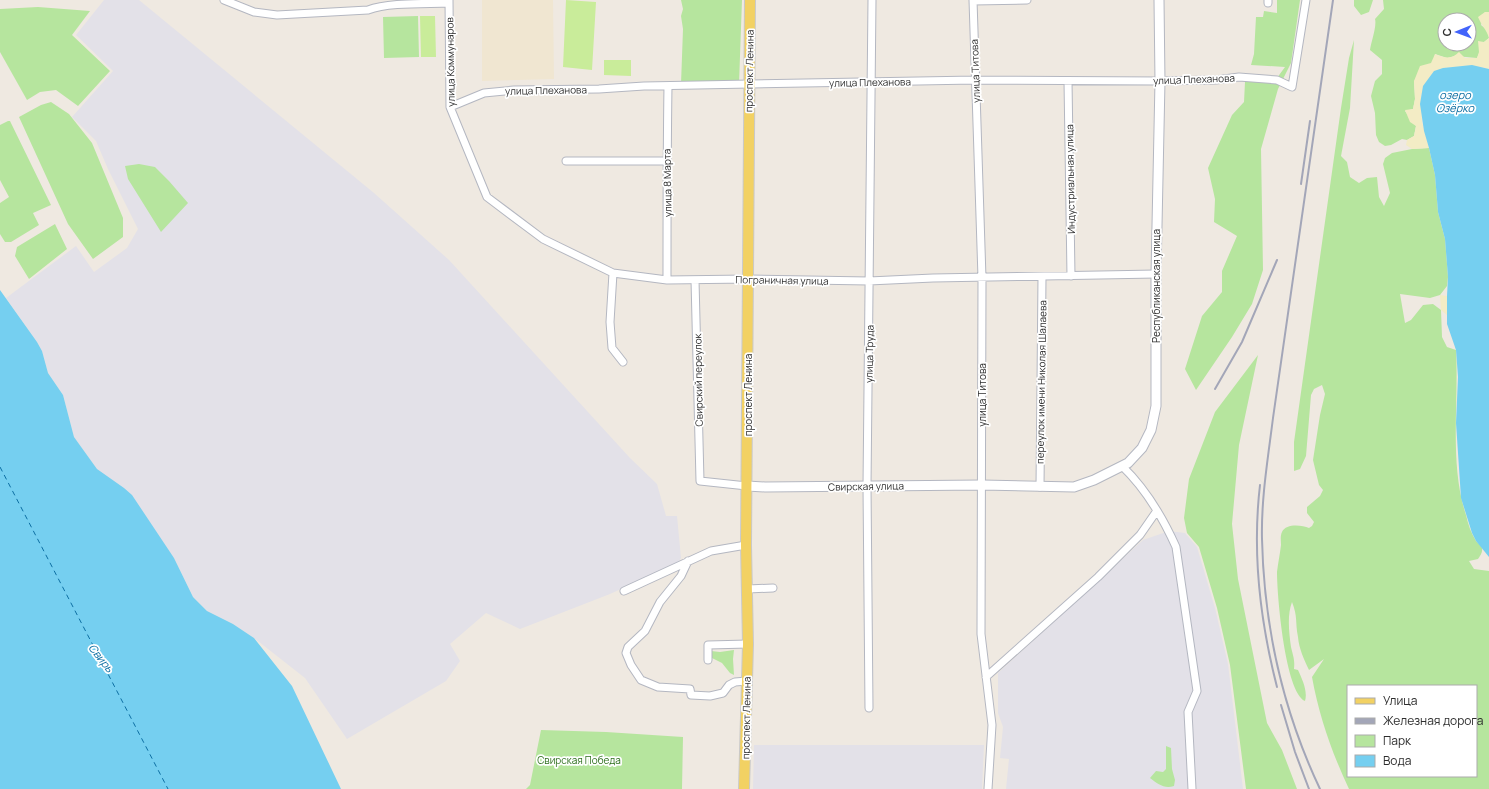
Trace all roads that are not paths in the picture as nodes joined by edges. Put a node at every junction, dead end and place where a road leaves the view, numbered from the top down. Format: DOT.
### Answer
graph roads {
  1 [pos="224,0"];
  2 [pos="750,0"];
  3 [pos="872,0"];
  4 [pos="1027,0"];
  5 [pos="1159,0"];
  6 [pos="1306,0"];
  7 [pos="973,1"];
  8 [pos="449,2"];
  9 [pos="975,80"];
  10 [pos="1160,81"];
  11 [pos="872,82"];
  12 [pos="1068,82"];
  13 [pos="749,84"];
  14 [pos="668,86"];
  15 [pos="450,107"];
  16 [pos="464,145"];
  17 [pos="566,161"];
  18 [pos="666,162"];
  19 [pos="613,272"];
  20 [pos="1156,274"];
  21 [pos="1071,276"];
  22 [pos="1042,277"];
  23 [pos="982,278"];
  24 [pos="748,279"];
  25 [pos="667,280"];
  26 [pos="695,280"];
  27 [pos="869,281"];
  28 [pos="623,362"];
  29 [pos="1122,466"];
  30 [pos="700,481"];
  31 [pos="982,485"];
  32 [pos="747,486"];
  33 [pos="867,486"];
  34 [pos="1036,487"];
  35 [pos="1156,512"];
  36 [pos="746,545"];
  37 [pos="688,561"];
  38 [pos="773,588"];
  39 [pos="748,589"];
  40 [pos="624,591"];
  41 [pos="748,644"];
  42 [pos="708,660"];
  43 [pos="986,677"];
  44 [pos="747,681"];
  45 [pos="868,708"];
  46 [pos="744,789"];
  47 [pos="988,789"];
  48 [pos="1192,789"];
  1 -- 8 [label="street"];
  2 -- 13 [label="main road, проспект Ленина"];
  3 -- 11 [label="street, улица Труда"];
  4 -- 7 [label="street"];
  5 -- 10 [label="street, Республиканская улица"];
  6 -- 10 [label="street, улица Плеханова"];
  7 -- 9 [label="street, улица Титова"];
  8 -- 15 [label="street, улица Коммунаров"];
  9 -- 11 [label="street, улица Плеханова"];
  9 -- 12 [label="street, улица Плеханова"];
  9 -- 23 [label="street, улица Титова"];
  10 -- 12 [label="street, улица Плеханова"];
  10 -- 20 [label="street, Республиканская улица"];
  11 -- 13 [label="street, улица Плеханова"];
  11 -- 27 [label="street, улица Труда"];
  12 -- 21 [label="street, Индустриальная улица"];
  13 -- 14 [label="street, улица Плеханова"];
  13 -- 24 [label="main road, проспект Ленина"];
  14 -- 15 [label="street, улица Плеханова"];
  14 -- 18 [label="street, улица 8 Марта"];
  15 -- 16 [label="street, улица Коммунаров"];
  16 -- 19 [label="street, Пограничная улица"];
  17 -- 18 [label="street"];
  18 -- 25 [label="street, улица 8 Марта"];
  19 -- 25 [label="street, Пограничная улица"];
  19 -- 28 [label="street"];
  20 -- 21 [label="street, Пограничная улица"];
  20 -- 29 [label="street, Республиканская улица"];
  21 -- 22 [label="street, Пограничная улица"];
  22 -- 23 [label="street, Пограничная улица"];
  22 -- 34 [label="street, переулок имени Николая Шалаева"];
  23 -- 27 [label="street, Пограничная улица"];
  23 -- 31 [label="street, улица Титова"];
  24 -- 26 [label="street, Пограничная улица"];
  24 -- 27 [label="street, Пограничная улица"];
  24 -- 32 [label="main road, проспект Ленина"];
  25 -- 26 [label="street, Пограничная улица"];
  26 -- 30 [label="street, Свирский переулок"];
  27 -- 33 [label="street, улица Труда"];
  29 -- 34 [label="street, Республиканская улица"];
  29 -- 35 [label="street"];
  30 -- 32 [label="street, Свирская улица"];
  31 -- 33 [label="street, Свирская улица"];
  31 -- 34 [label="street, Свирская улица"];
  31 -- 43 [label="street, улица Титова"];
  32 -- 33 [label="street, Свирская улица"];
  32 -- 36 [label="main road, проспект Ленина"];
  33 -- 45 [label="street, улица Труда"];
  35 -- 43 [label="street"];
  35 -- 48 [label="street"];
  36 -- 37 [label="street"];
  36 -- 39 [label="main road, проспект Ленина"];
  37 -- 40 [label="street"];
  37 -- 44 [label="street"];
  38 -- 39 [label="street"];
  39 -- 41 [label="main road, проспект Ленина"];
  41 -- 42 [label="street"];
  41 -- 44 [label="main road, проспект Ленина"];
  43 -- 47 [label="street, улица Титова"];
  44 -- 46 [label="main road, проспект Ленина"];
}
